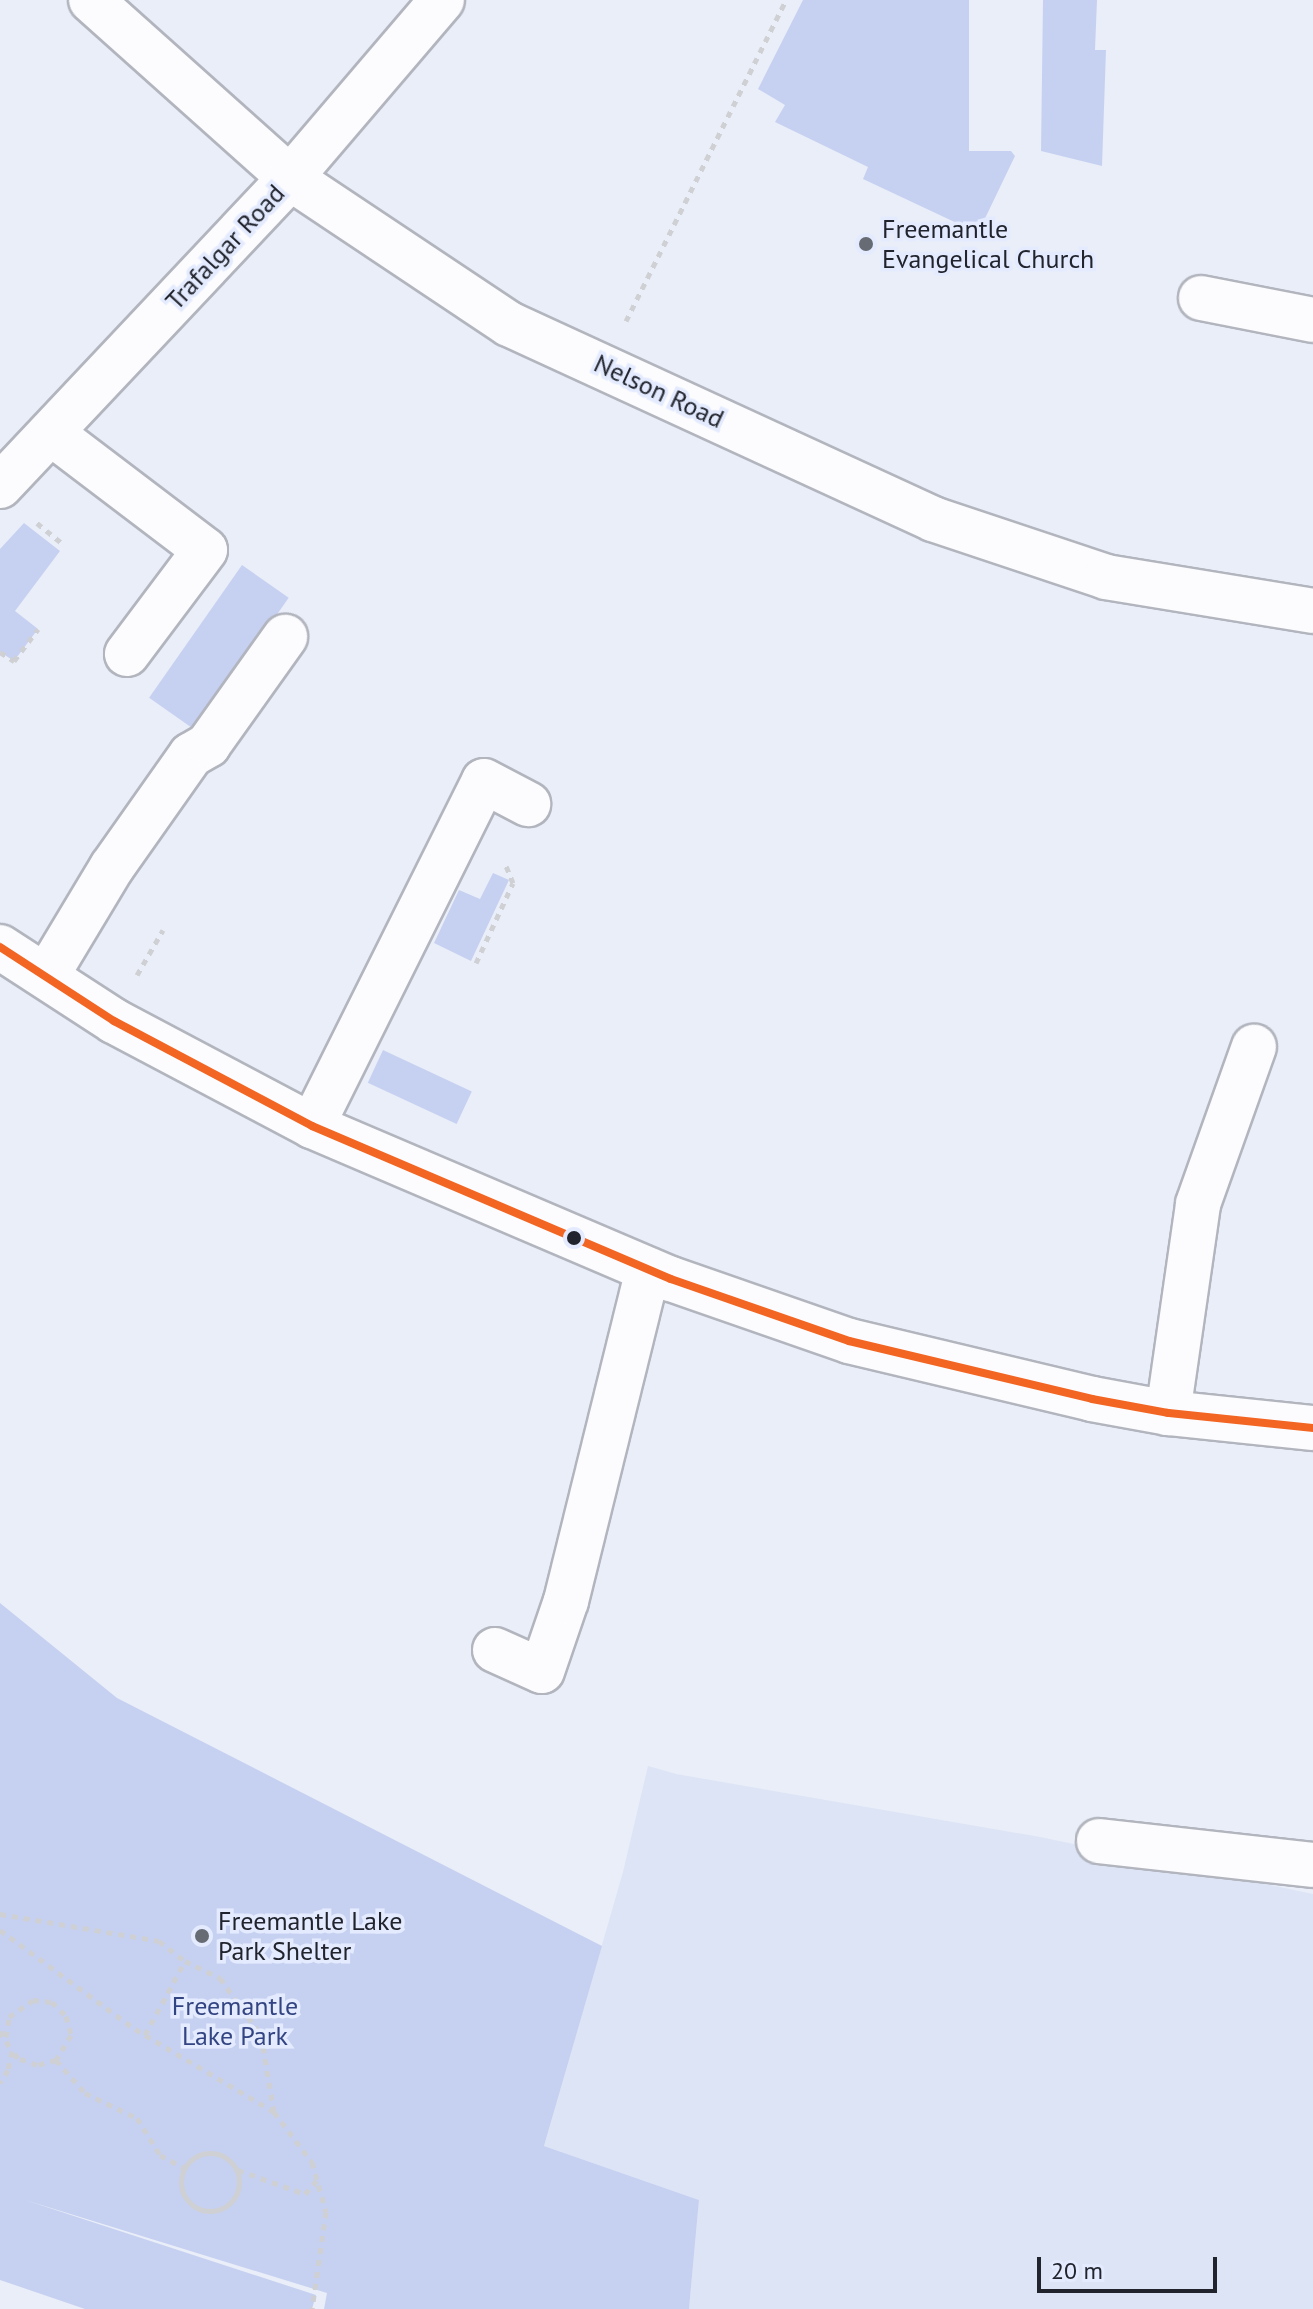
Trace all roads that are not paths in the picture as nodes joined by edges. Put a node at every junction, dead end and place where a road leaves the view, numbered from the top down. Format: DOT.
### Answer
graph roads {
  1 [pos="91,0"];
  2 [pos="442,0"];
  3 [pos="290,178"];
  4 [pos="1201,298"];
  5 [pos="1313,320"];
  6 [pos="51,433"];
  7 [pos="0,486"];
  8 [pos="1313,611"];
  9 [pos="285,637"];
  10 [pos="127,654"];
  11 [pos="528,804"];
  12 [pos="0,947"];
  13 [pos="47,975"];
  14 [pos="1254,1047"];
  15 [pos="312,1126"];
  16 [pos="648,1270"];
  17 [pos="1168,1413"];
  18 [pos="1313,1428"];
  19 [pos="495,1650"];
  20 [pos="1099,1841"];
  21 [pos="1313,1865"];
  1 -- 3 [label="street, Nelson Road"];
  2 -- 3 [label="street, Trafalgar Road"];
  3 -- 6 [label="street, Trafalgar Road"];
  3 -- 8 [label="street, Nelson Road"];
  4 -- 5 [label="street"];
  6 -- 7 [label="street, Trafalgar Road"];
  6 -- 10 [label="street"];
  9 -- 13 [label="street"];
  11 -- 15 [label="street"];
  12 -- 13 [label="street"];
  13 -- 15 [label="street"];
  14 -- 17 [label="street"];
  15 -- 16 [label="street"];
  16 -- 17 [label="street"];
  16 -- 19 [label="street"];
  17 -- 18 [label="street"];
  20 -- 21 [label="street"];
}
